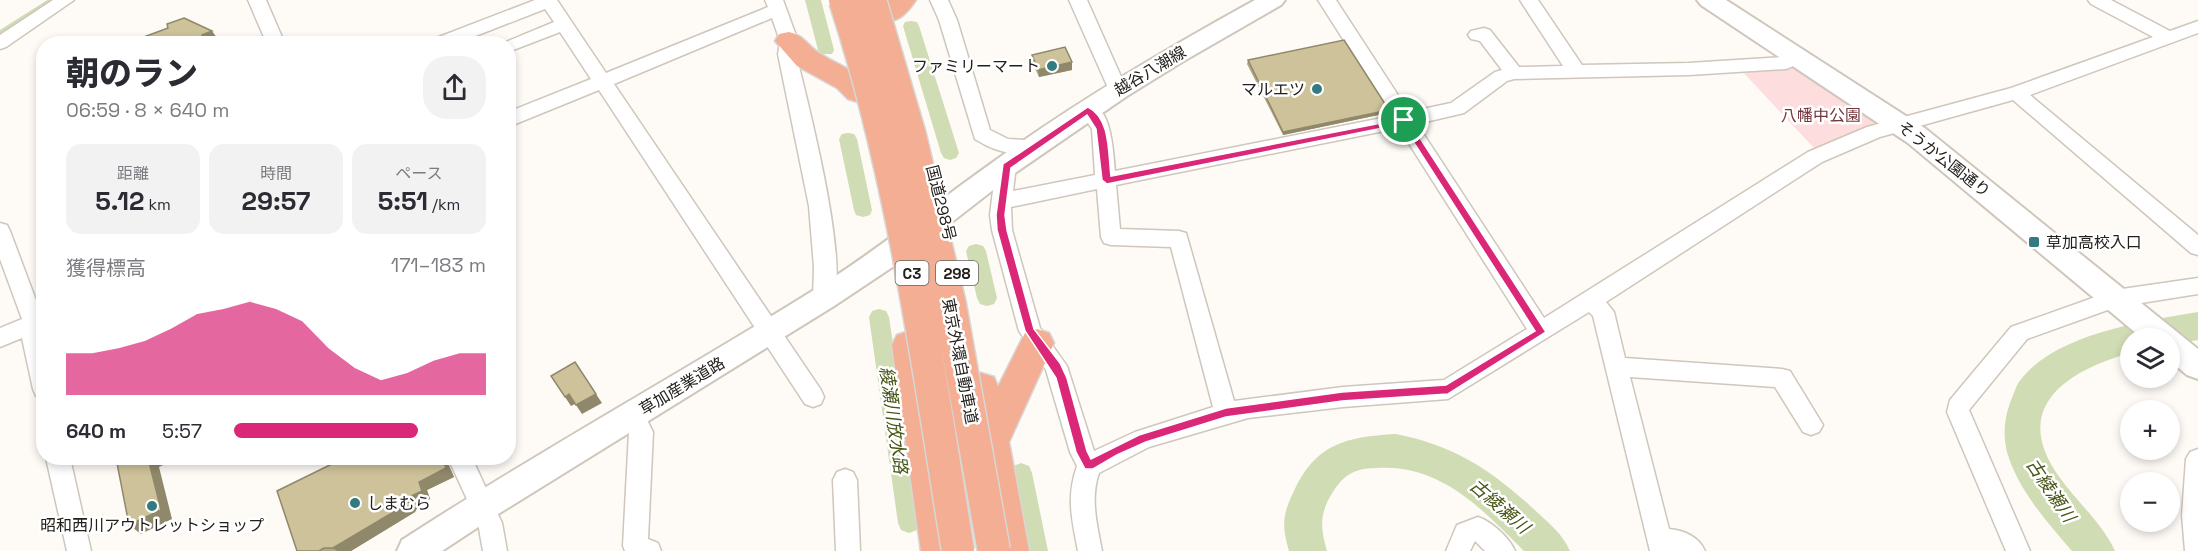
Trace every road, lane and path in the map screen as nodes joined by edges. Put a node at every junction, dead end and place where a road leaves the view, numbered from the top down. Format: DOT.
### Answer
graph roads {
  1 [pos="65,0"];
  2 [pos="257,0"];
  3 [pos="832,0"];
  4 [pos="845,0"];
  5 [pos="939,0"];
  6 [pos="1078,0"];
  7 [pos="1273,0"];
  8 [pos="1326,0"];
  9 [pos="1529,0"];
  10 [pos="1708,0"];
  11 [pos="2097,0"];
  12 [pos="548,1"];
  13 [pos="886,3"];
  14 [pos="775,5"];
  15 [pos="564,24"];
  16 [pos="2198,27"];
  17 [pos="1477,35"];
  18 [pos="273,36"];
  19 [pos="458,36"];
  20 [pos="2170,38"];
  21 [pos="789,41"];
  22 [pos="0,43"];
  23 [pos="516,43"];
  24 [pos="1797,58"];
  25 [pos="1576,71"];
  26 [pos="1514,74"];
  27 [pos="603,81"];
  28 [pos="1118,90"];
  29 [pos="858,92"];
  30 [pos="2016,93"];
  31 [pos="1088,110"];
  32 [pos="516,117"];
  33 [pos="1404,120"];
  34 [pos="1899,124"];
  35 [pos="1036,146"];
  36 [pos="1006,166"];
  37 [pos="1107,180"];
  38 [pos="1002,201"];
  39 [pos="945,213"];
  40 [pos="0,231"];
  41 [pos="2198,247"];
  42 [pos="893,252"];
  43 [pos="2198,286"];
  44 [pos="824,298"];
  45 [pos="1590,300"];
  46 [pos="2121,304"];
  47 [pos="36,314"];
  48 [pos="36,322"];
  49 [pos="36,326"];
  50 [pos="2150,328"];
  51 [pos="1541,332"];
  52 [pos="769,333"];
  53 [pos="0,338"];
  54 [pos="1037,343"];
  55 [pos="36,351"];
  56 [pos="2180,352"];
  57 [pos="2196,365"];
  58 [pos="1617,367"];
  59 [pos="813,397"];
  60 [pos="1226,413"];
  61 [pos="633,415"];
  62 [pos="1811,425"];
  63 [pos="991,441"];
  64 [pos="2198,459"];
  65 [pos="60,465"];
  66 [pos="463,465"];
  67 [pos="1089,466"];
  68 [pos="845,480"];
  69 [pos="483,505"];
  70 [pos="1661,545"];
  71 [pos="940,547"];
  72 [pos="79,551"];
  73 [pos="414,551"];
  74 [pos="495,551"];
  75 [pos="649,551"];
  76 [pos="848,551"];
  77 [pos="994,551"];
  78 [pos="1010,551"];
  79 [pos="1090,551"];
  80 [pos="1458,551"];
  81 [pos="1503,551"];
  82 [pos="1692,551"];
  83 [pos="2018,551"];
  84 [pos="2198,551"];
  1 -- 22 [label="street"];
  2 -- 18 [label="street"];
  3 -- 29 [label="highway"];
  4 -- 71 [label="highway, 東京外環自動車道 / C3, bridge"];
  5 -- 35 [label="street"];
  6 -- 28 [label="street"];
  7 -- 28 [label="main road, 越谷八潮線"];
  8 -- 33 [label="street"];
  9 -- 25 [label="street"];
  10 -- 24 [label="main road, そうか公園通り"];
  11 -- 20 [label="street"];
  12 -- 15 [label="street"];
  12 -- 19 [label="street"];
  13 -- 39 [label="highway, 国道298号 / 298"];
  13 -- 77 [label="highway, 東京外環自動車道 / C3, bridge"];
  14 -- 21 [label="street"];
  14 -- 27 [label="street"];
  15 -- 23 [label="street"];
  15 -- 27 [label="street"];
  16 -- 20 [label="street"];
  17 -- 26 [label="street"];
  20 -- 30 [label="street"];
  21 -- 29 [label="highway"];
  21 -- 44 [label="street"];
  24 -- 25 [label="street"];
  24 -- 34 [label="main road, そうか公園通り"];
  25 -- 26 [label="street"];
  26 -- 33 [label="street"];
  27 -- 32 [label="street"];
  27 -- 52 [label="street"];
  28 -- 31 [label="main road, 越谷八潮線"];
  29 -- 42 [label="highway"];
  30 -- 34 [label="street"];
  30 -- 41 [label="street"];
  31 -- 35 [label="main road, 越谷八潮線"];
  31 -- 37 [label="street"];
  33 -- 37 [label="street"];
  33 -- 51 [label="street"];
  34 -- 45 [label="street"];
  34 -- 46 [label="main road, そうか公園通り"];
  35 -- 36 [label="main road, 越谷八潮線"];
  36 -- 38 [label="street"];
  36 -- 39 [label="main road, 越谷八潮線"];
  37 -- 38 [label="street"];
  37 -- 60 [label="street"];
  38 -- 54 [label="street"];
  39 -- 42 [label="main road, 草加産業道路"];
  39 -- 63 [label="highway, 国道298号 / 298"];
  40 -- 47 [label="street"];
  42 -- 44 [label="main road, 草加産業道路"];
  42 -- 71 [label="highway"];
  43 -- 46 [label="street"];
  44 -- 52 [label="main road, 草加産業道路"];
  45 -- 51 [label="street"];
  45 -- 58 [label="street"];
  46 -- 50 [label="main road, そうか公園通り"];
  46 -- 83 [label="street"];
  48 -- 53 [label="street"];
  49 -- 55 [label="street"];
  51 -- 60 [label="street"];
  52 -- 59 [label="street"];
  52 -- 61 [label="main road, 草加産業道路"];
  54 -- 63 [label="highway"];
  54 -- 67 [label="street"];
  56 -- 57 [label="main road"];
  58 -- 62 [label="street"];
  58 -- 70 [label="street"];
  60 -- 67 [label="street"];
  61 -- 69 [label="main road, 草加産業道路"];
  61 -- 75 [label="street"];
  63 -- 78 [label="highway, 国道298号 / 298"];
  64 -- 84 [label="street"];
  65 -- 72 [label="street"];
  66 -- 69 [label="street"];
  67 -- 79 [label="street"];
  68 -- 76 [label="street"];
  69 -- 73 [label="main road, 草加産業道路"];
  69 -- 74 [label="street"];
  70 -- 82 [label="street"];
  80 -- 81 [label="street"];
}
